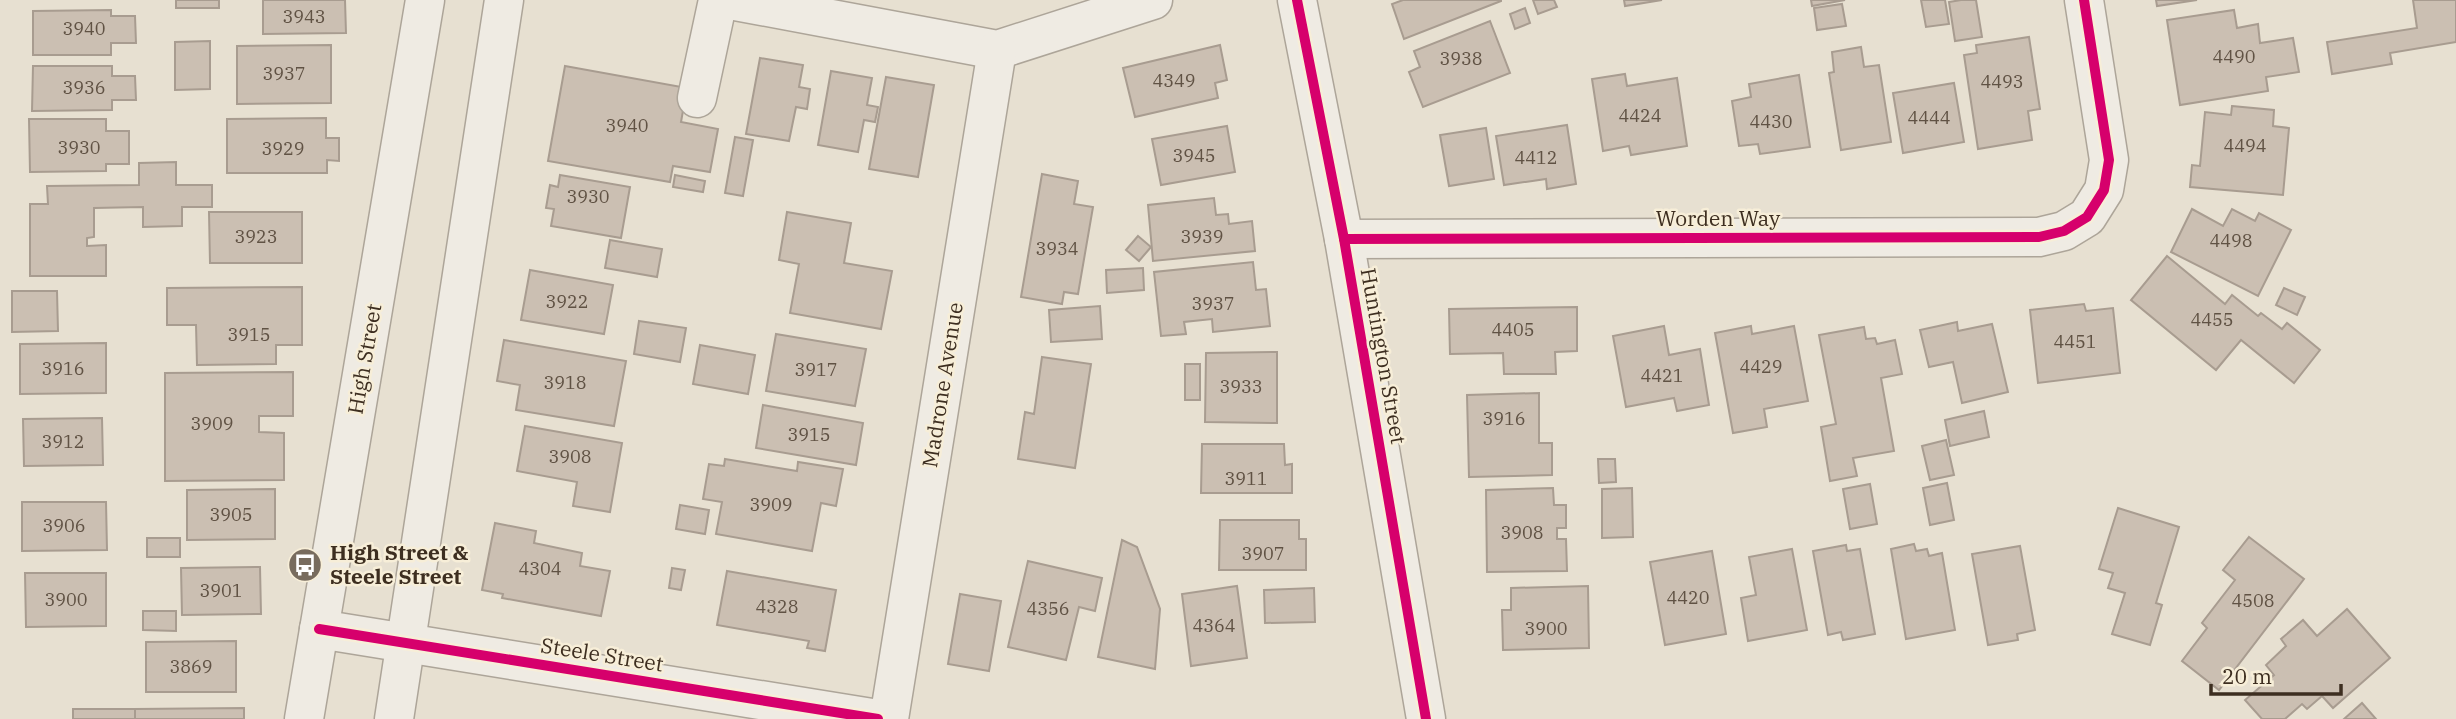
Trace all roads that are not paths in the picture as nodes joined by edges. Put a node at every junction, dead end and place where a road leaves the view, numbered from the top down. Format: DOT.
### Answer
graph roads {
  1 [pos="425,0"];
  2 [pos="504,0"];
  3 [pos="718,0"];
  4 [pos="730,0"];
  5 [pos="1153,0"];
  6 [pos="1297,0"];
  7 [pos="2084,0"];
  8 [pos="997,50"];
  9 [pos="697,97"];
  10 [pos="1344,239"];
  11 [pos="319,629"];
  12 [pos="406,644"];
  13 [pos="304,719"];
  14 [pos="394,719"];
  15 [pos="878,719"];
  16 [pos="889,719"];
  17 [pos="1426,719"];
  1 -- 11 [label="street, High Street"];
  2 -- 12 [label="street"];
  3 -- 9 [label="street"];
  4 -- 8 [label="street"];
  5 -- 8 [label="street"];
  6 -- 10 [label="street, Huntington Street"];
  7 -- 10 [label="street, Worden Way"];
  8 -- 16 [label="street, Madrone Avenue"];
  10 -- 17 [label="street, Huntington Street"];
  11 -- 12 [label="street, Steele Street"];
  11 -- 13 [label="street, High Street"];
  12 -- 14 [label="street"];
  12 -- 15 [label="street, Steele Street"];
}
